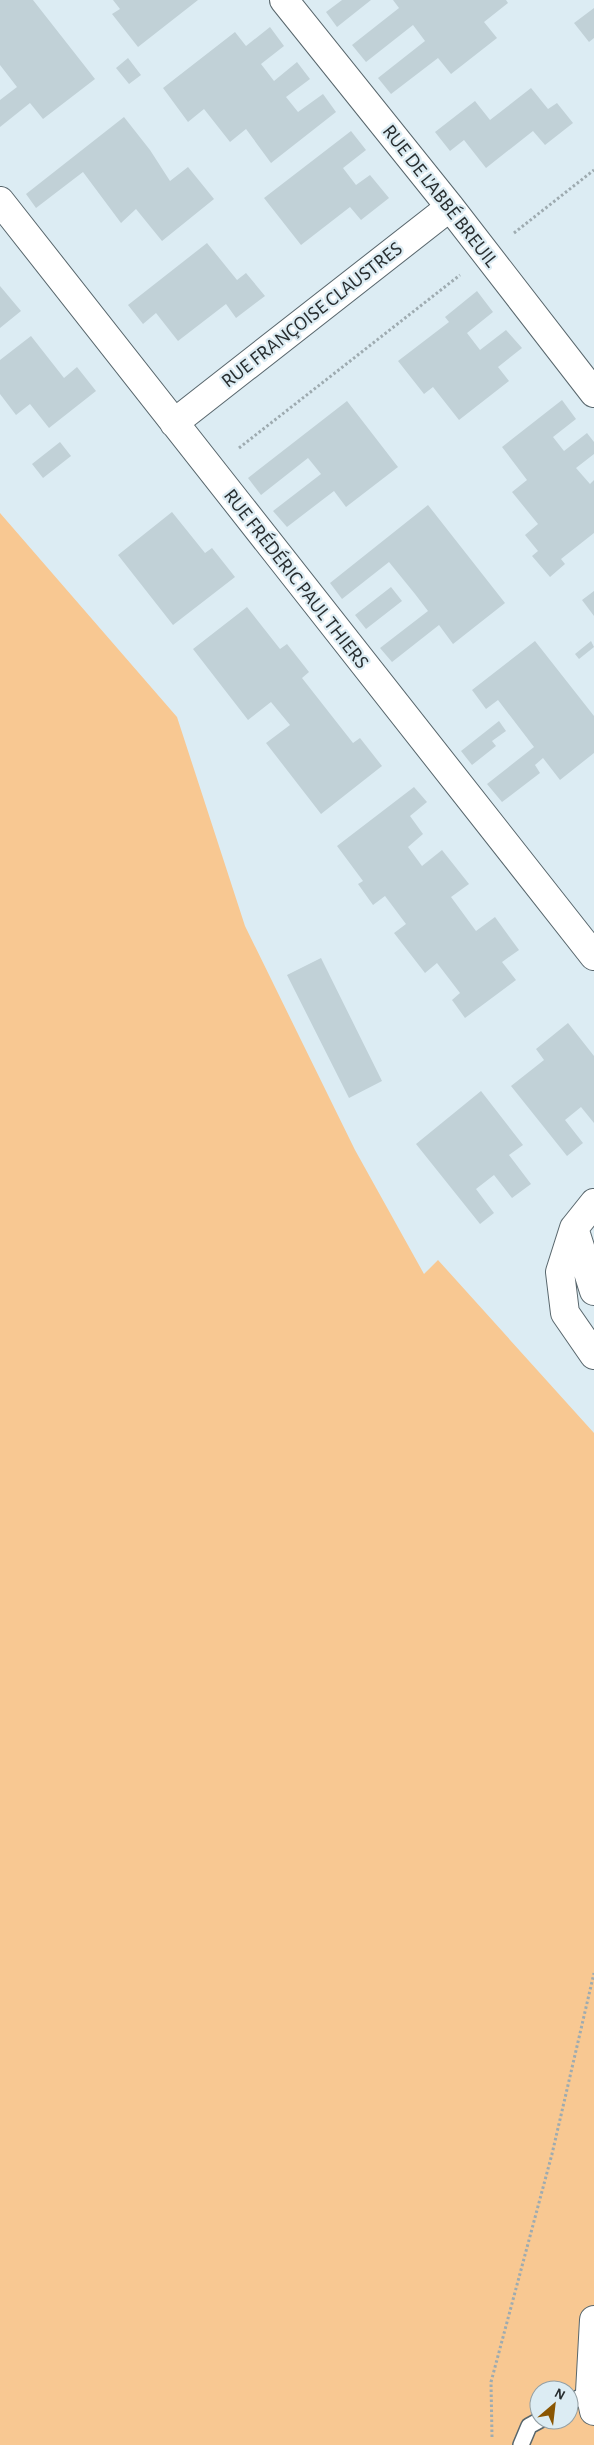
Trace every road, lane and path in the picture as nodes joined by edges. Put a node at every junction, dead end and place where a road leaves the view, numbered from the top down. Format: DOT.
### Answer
graph roads {
  1 [pos="284,0"];
  2 [pos="594,170"];
  3 [pos="0,201"];
  4 [pos="450,207"];
  5 [pos="487,255"];
  6 [pos="594,393"];
  7 [pos="174,423"];
  8 [pos="210,470"];
  9 [pos="594,956"];
  10 [pos="594,1203"];
  11 [pos="574,1228"];
  12 [pos="594,1291"];
  13 [pos="594,1355"];
  14 [pos="594,1973"];
  15 [pos="594,2320"];
  16 [pos="584,2402"];
  17 [pos="529,2426"];
  18 [pos="492,2445"];
  19 [pos="522,2445"];
  1 -- 4 [label="street, RUE DE L'ABBÉ BREUIL"];
  2 -- 5 [label="path"];
  3 -- 7 [label="street, RUE FRÉDÉRIC PAUL THIERS"];
  4 -- 5 [label="street, RUE DE L'ABBÉ BREUIL"];
  4 -- 7 [label="street, RUE FRANÇOISE CLAUSTRES"];
  5 -- 6 [label="street, RUE DE L'ABBÉ BREUIL"];
  5 -- 8 [label="path"];
  7 -- 8 [label="street, RUE FRÉDÉRIC PAUL THIERS"];
  8 -- 9 [label="street, RUE FRÉDÉRIC PAUL THIERS"];
  10 -- 11 [label="street"];
  11 -- 12 [label="street"];
  11 -- 13 [label="street"];
  14 -- 18 [label="path"];
  15 -- 16 [label="street"];
  17 -- 19 [label="lane"];
}
